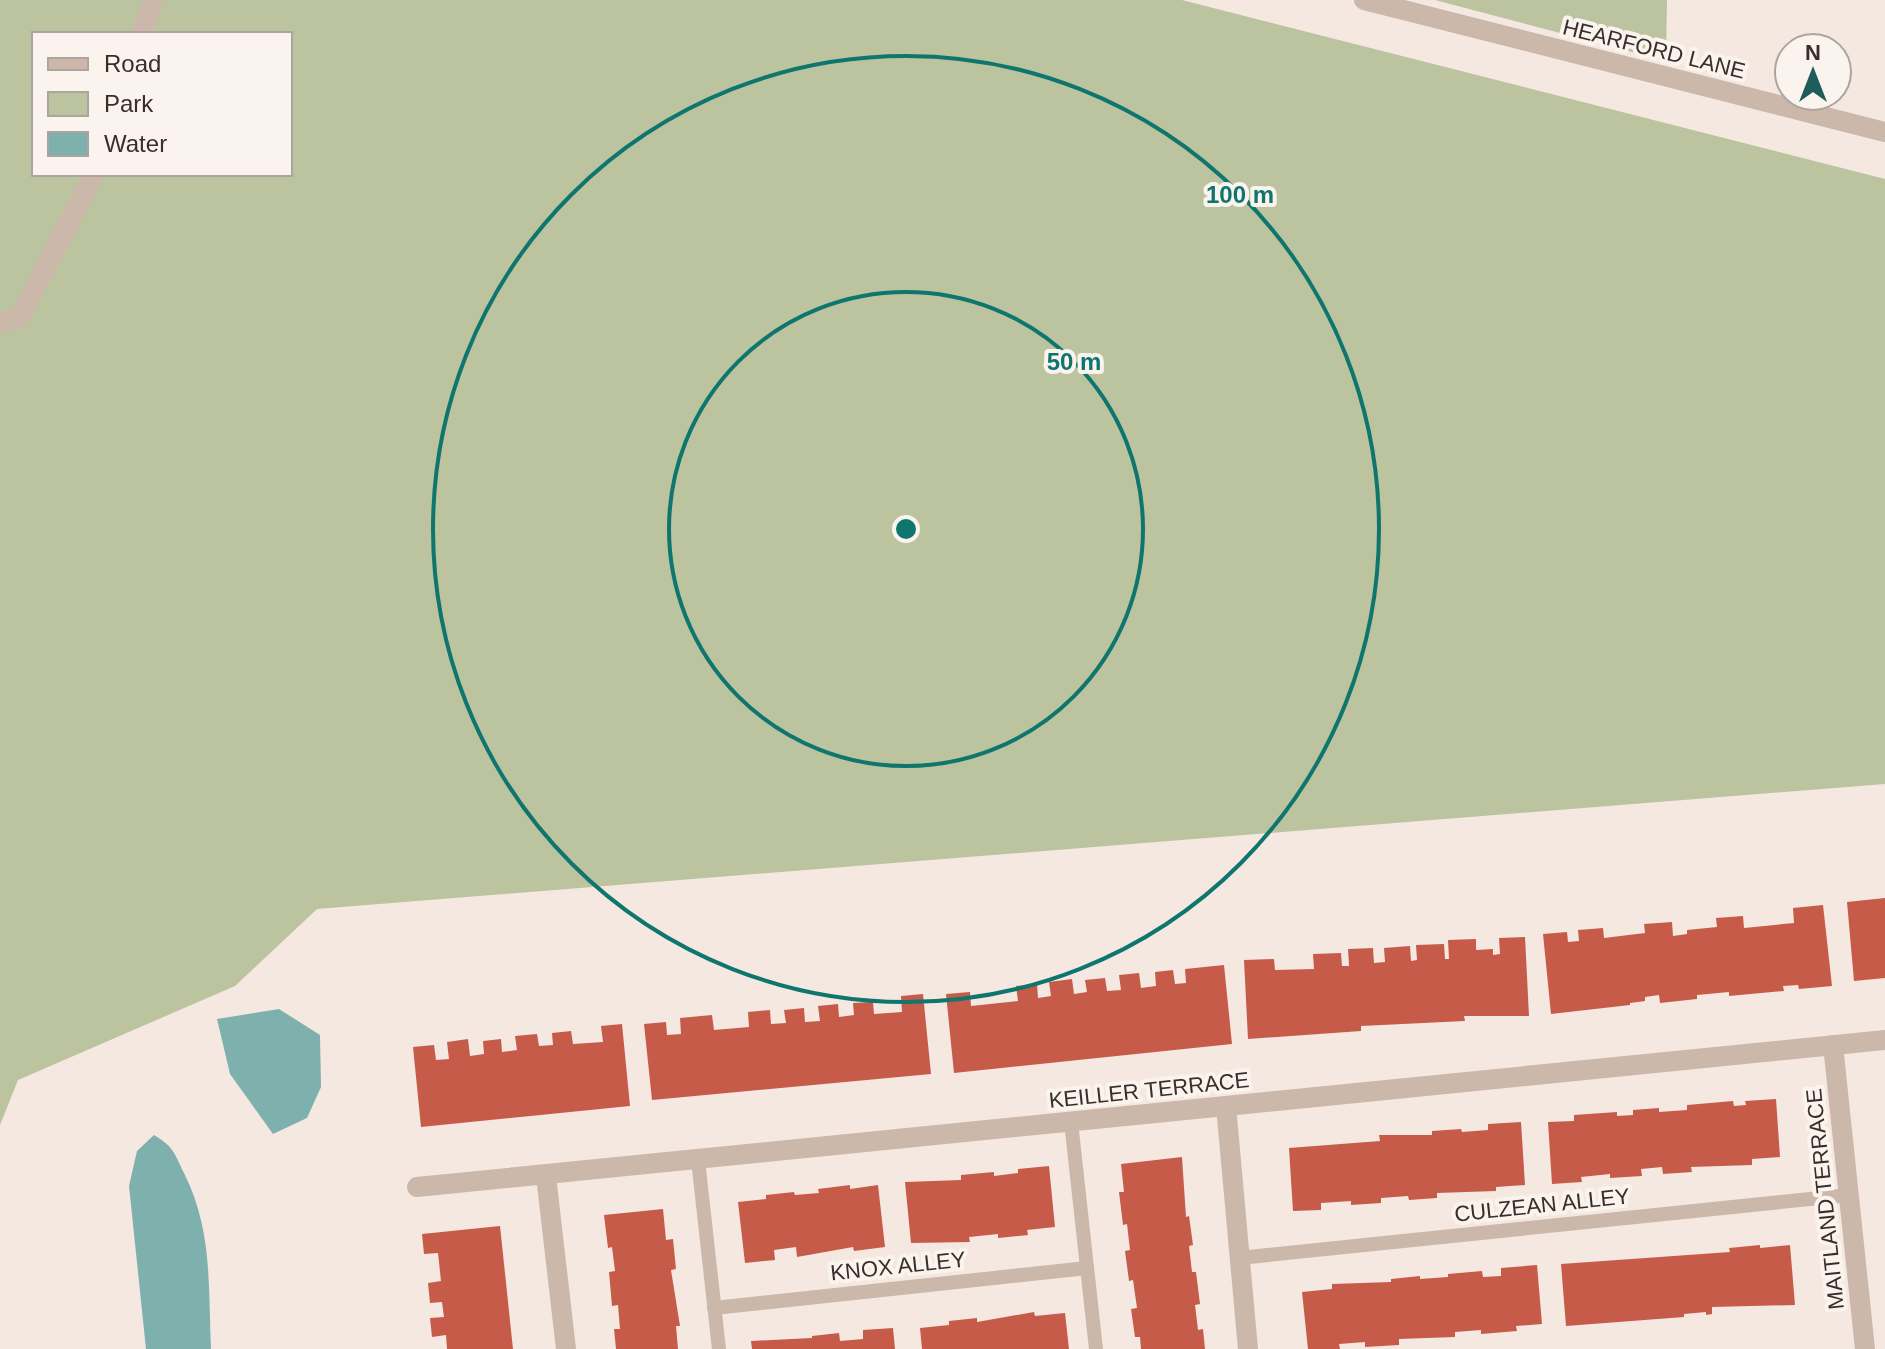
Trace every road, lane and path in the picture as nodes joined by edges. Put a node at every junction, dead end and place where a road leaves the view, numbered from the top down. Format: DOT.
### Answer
graph roads {
  1 [pos="153,0"];
  2 [pos="1364,0"];
  3 [pos="142,32"];
  4 [pos="1885,132"];
  5 [pos="93,176"];
  6 [pos="0,323"];
  7 [pos="1885,1040"];
  8 [pos="1833,1045"];
  9 [pos="1226,1106"];
  10 [pos="1071,1122"];
  11 [pos="698,1160"];
  12 [pos="546,1176"];
  13 [pos="417,1187"];
  14 [pos="1849,1195"];
  15 [pos="1239,1258"];
  16 [pos="1087,1268"];
  17 [pos="714,1308"];
  18 [pos="566,1349"];
  19 [pos="719,1349"];
  20 [pos="1096,1349"];
  21 [pos="1248,1349"];
  22 [pos="1865,1349"];
  1 -- 3 [label="street"];
  2 -- 4 [label="street, HEARFORD LANE"];
  5 -- 6 [label="street"];
  7 -- 8 [label="street, KEILLER TERRACE"];
  8 -- 9 [label="street, KEILLER TERRACE"];
  8 -- 14 [label="street, MAITLAND TERRACE"];
  9 -- 10 [label="street, KEILLER TERRACE"];
  9 -- 15 [label="street"];
  10 -- 11 [label="street, KEILLER TERRACE"];
  10 -- 16 [label="lane"];
  11 -- 12 [label="street, KEILLER TERRACE"];
  11 -- 17 [label="lane"];
  12 -- 13 [label="street, KEILLER TERRACE"];
  12 -- 18 [label="street"];
  14 -- 15 [label="lane, CULZEAN ALLEY"];
  14 -- 22 [label="street, MAITLAND TERRACE"];
  15 -- 21 [label="street"];
  16 -- 17 [label="lane, KNOX ALLEY"];
  16 -- 20 [label="lane"];
  17 -- 19 [label="lane"];
}
